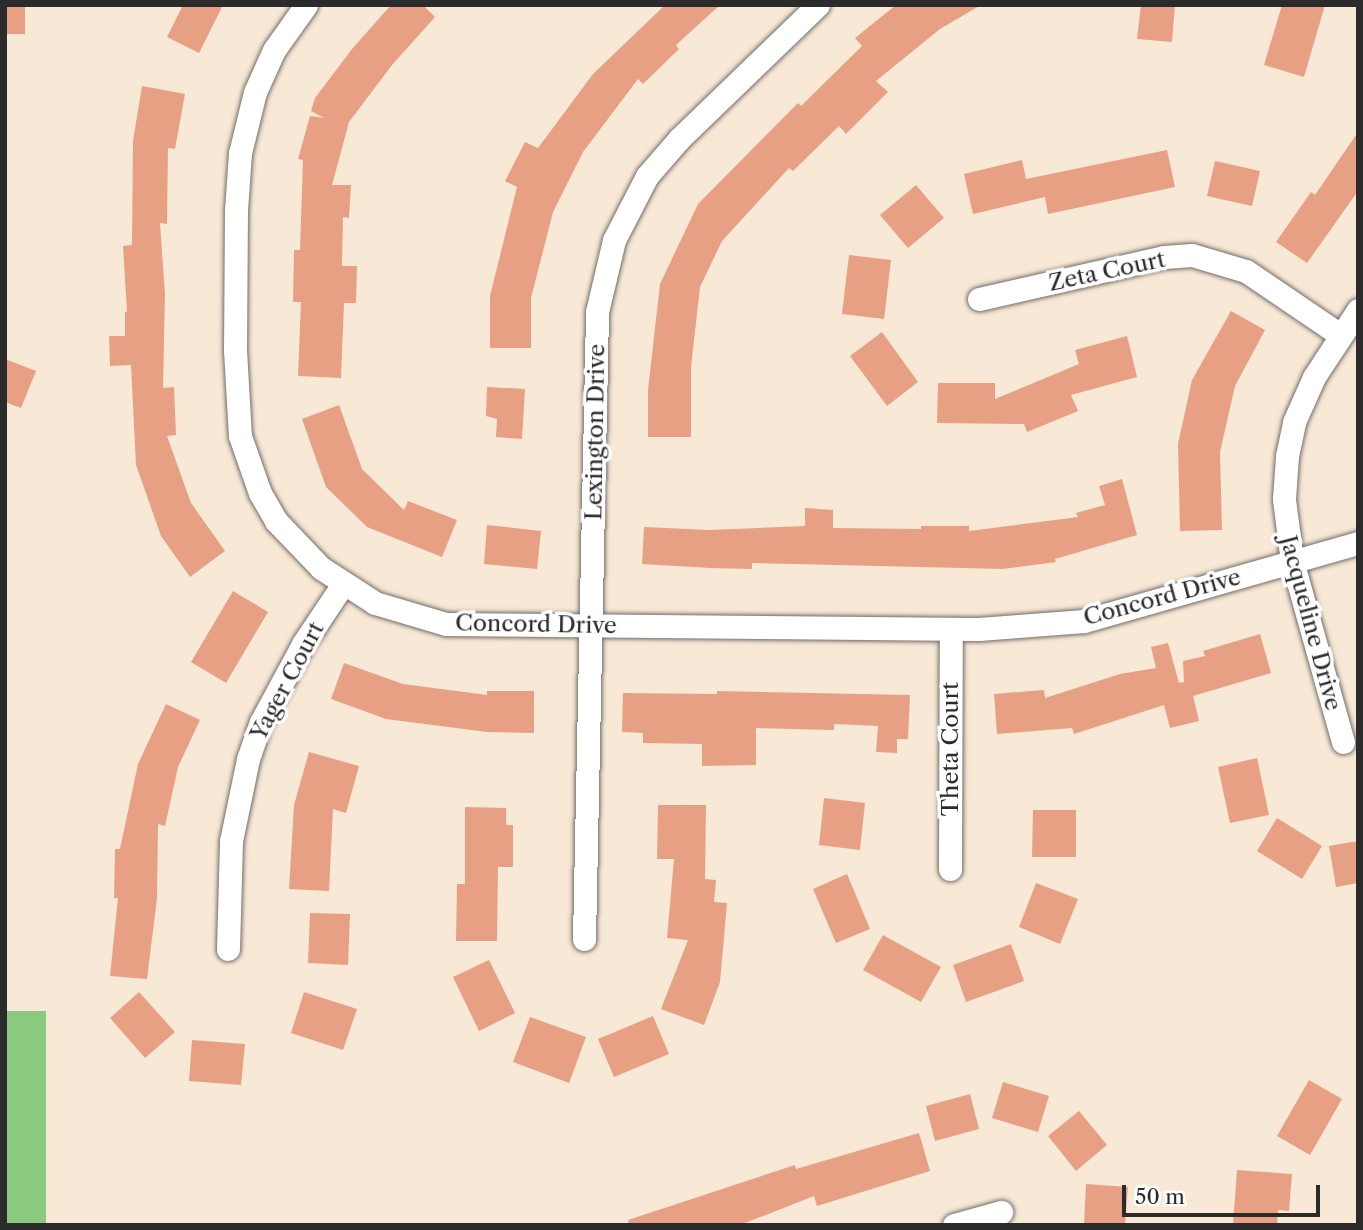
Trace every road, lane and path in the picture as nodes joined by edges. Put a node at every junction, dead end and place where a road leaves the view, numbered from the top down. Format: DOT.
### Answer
graph roads {
  1 [pos="306,5"];
  2 [pos="818,5"];
  3 [pos="978,299"];
  4 [pos="1358,310"];
  5 [pos="1340,335"];
  6 [pos="1358,543"];
  7 [pos="1292,561"];
  8 [pos="343,584"];
  9 [pos="591,625"];
  10 [pos="951,629"];
  11 [pos="1343,743"];
  12 [pos="950,869"];
  13 [pos="584,939"];
  14 [pos="228,949"];
  15 [pos="1001,1212"];
  16 [pos="954,1225"];
  1 -- 8 [label="street, Concord Drive"];
  2 -- 9 [label="street, Lexington Drive"];
  3 -- 5 [label="street, Zeta Court"];
  4 -- 5 [label="street, Jacqueline Drive"];
  5 -- 7 [label="street, Jacqueline Drive"];
  6 -- 7 [label="street, Concord Drive"];
  7 -- 10 [label="street, Concord Drive"];
  7 -- 11 [label="street, Jacqueline Drive"];
  8 -- 9 [label="street, Concord Drive"];
  8 -- 14 [label="street, Yager Court"];
  9 -- 10 [label="street, Concord Drive"];
  9 -- 13 [label="street, Lexington Drive"];
  10 -- 12 [label="street, Theta Court"];
  15 -- 16 [label="street"];
}
